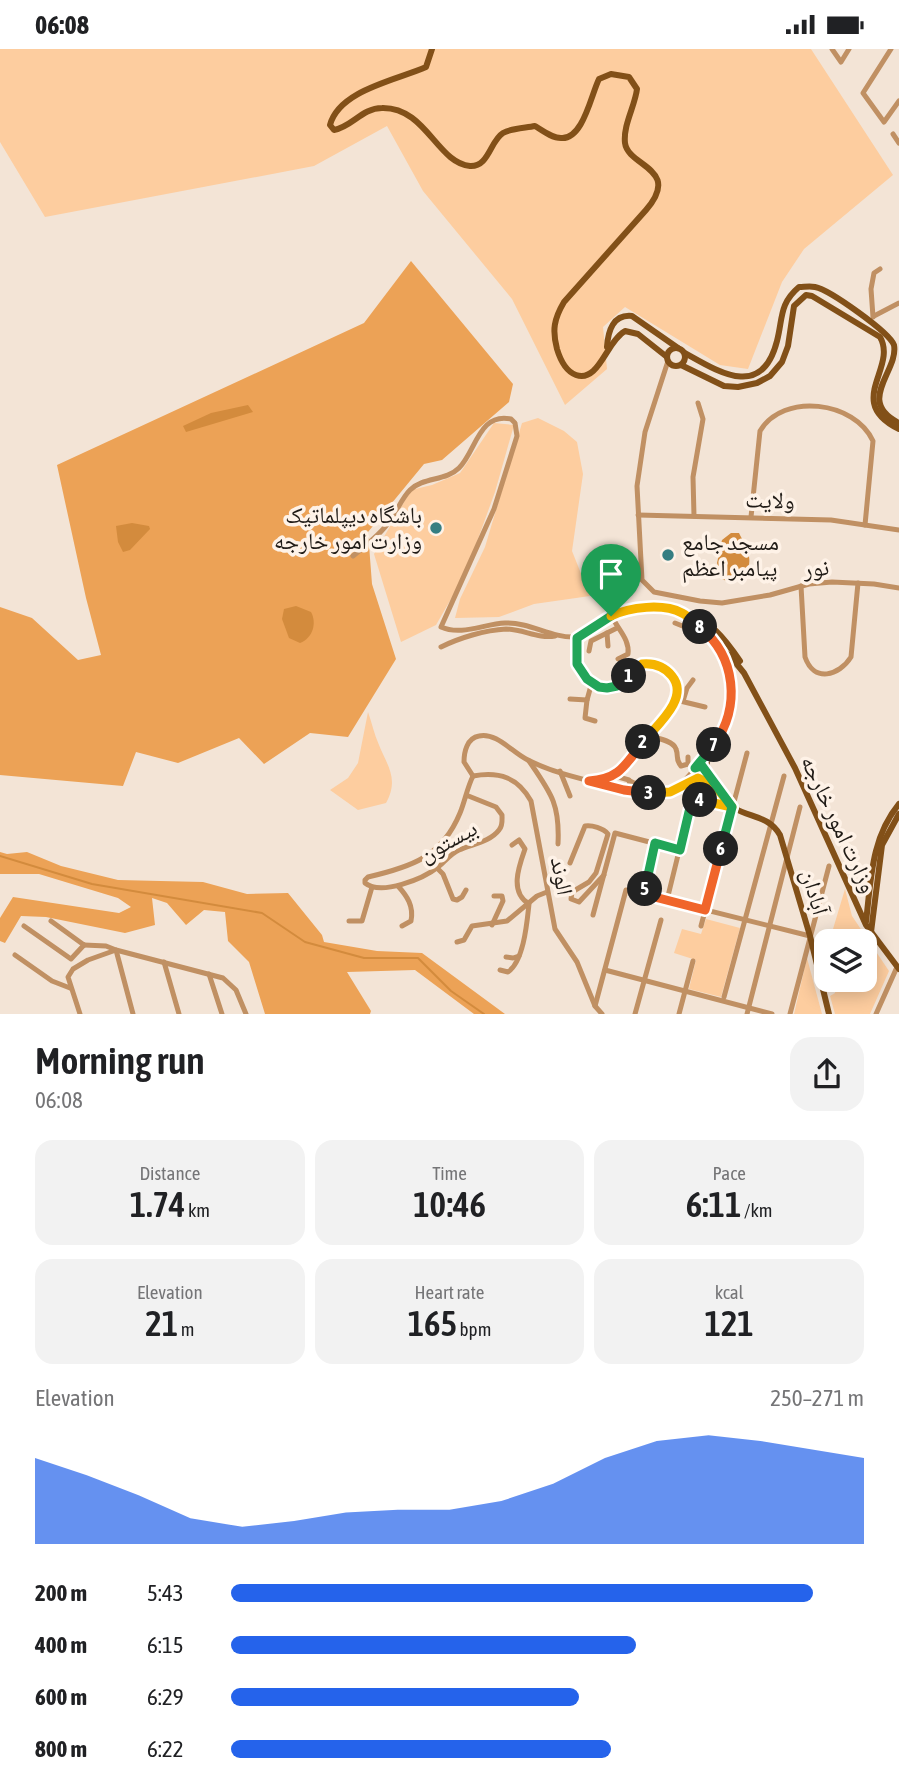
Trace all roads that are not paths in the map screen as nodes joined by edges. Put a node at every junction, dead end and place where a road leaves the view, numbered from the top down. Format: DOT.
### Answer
graph roads {
  1 [pos="432,49"];
  2 [pos="832,49"];
  3 [pos="849,49"];
  4 [pos="891,49"];
  5 [pos="899,101"];
  6 [pos="893,134"];
  7 [pos="899,143"];
  8 [pos="880,269"];
  9 [pos="899,303"];
  10 [pos="868,321"];
  11 [pos="678,348"];
  12 [pos="607,349"];
  13 [pos="685,353"];
  14 [pos="667,359"];
  15 [pos="681,365"];
  16 [pos="698,403"];
  17 [pos="899,423"];
  18 [pos="899,429"];
  19 [pos="639,515"];
  20 [pos="694,516"];
  21 [pos="751,517"];
  22 [pos="865,525"];
  23 [pos="899,530"];
  24 [pos="353,556"];
  25 [pos="858,583"];
  26 [pos="801,586"];
  27 [pos="899,588"];
  28 [pos="681,613"];
  29 [pos="611,616"];
  30 [pos="675,623"];
  31 [pos="711,625"];
  32 [pos="617,628"];
  33 [pos="705,631"];
  34 [pos="607,633"];
  35 [pos="558,635"];
  36 [pos="577,638"];
  37 [pos="693,639"];
  38 [pos="714,641"];
  39 [pos="608,646"];
  40 [pos="730,646"];
  41 [pos="441,647"];
  42 [pos="589,651"];
  43 [pos="732,657"];
  44 [pos="618,659"];
  45 [pos="744,673"];
  46 [pos="731,677"];
  47 [pos="693,680"];
  48 [pos="592,682"];
  49 [pos="570,699"];
  50 [pos="587,700"];
  51 [pos="680,701"];
  52 [pos="705,707"];
  53 [pos="595,721"];
  54 [pos="772,726"];
  55 [pos="649,736"];
  56 [pos="709,751"];
  57 [pos="747,753"];
  58 [pos="688,757"];
  59 [pos="528,761"];
  60 [pos="628,762"];
  61 [pos="695,769"];
  62 [pos="560,771"];
  63 [pos="707,771"];
  64 [pos="473,776"];
  65 [pos="784,776"];
  66 [pos="613,777"];
  67 [pos="699,778"];
  68 [pos="628,780"];
  69 [pos="589,781"];
  70 [pos="614,787"];
  71 [pos="679,787"];
  72 [pos="716,787"];
  73 [pos="624,790"];
  74 [pos="652,792"];
  75 [pos="466,795"];
  76 [pos="569,796"];
  77 [pos="899,804"];
  78 [pos="732,807"];
  79 [pos="800,807"];
  80 [pos="899,814"];
  81 [pos="771,824"];
  82 [pos="655,843"];
  83 [pos="512,845"];
  84 [pos="558,845"];
  85 [pos="680,850"];
  86 [pos="786,857"];
  87 [pos="570,863"];
  88 [pos="830,866"];
  89 [pos="438,868"];
  90 [pos="604,875"];
  91 [pos="873,884"];
  92 [pos="398,886"];
  93 [pos="372,887"];
  94 [pos="467,890"];
  95 [pos="547,892"];
  96 [pos="643,894"];
  97 [pos="869,895"];
  98 [pos="494,896"];
  99 [pos="667,900"];
  100 [pos="529,904"];
  101 [pos="857,904"];
  102 [pos="705,910"];
  103 [pos="593,915"];
  104 [pos="661,919"];
  105 [pos="745,920"];
  106 [pos="51,921"];
  107 [pos="349,921"];
  108 [pos="492,925"];
  109 [pos="866,925"];
  110 [pos="24,926"];
  111 [pos="402,926"];
  112 [pos="701,926"];
  113 [pos="770,926"];
  114 [pos="868,929"];
  115 [pos="871,929"];
  116 [pos="810,936"];
  117 [pos="457,942"];
  118 [pos="877,942"];
  119 [pos="84,945"];
  120 [pos="116,950"];
  121 [pos="15,955"];
  122 [pos="519,955"];
  123 [pos="506,957"];
  124 [pos="693,961"];
  125 [pos="163,962"];
  126 [pos="898,968"];
  127 [pos="605,969"];
  128 [pos="500,970"];
  129 [pos="209,974"];
  130 [pos="645,981"];
  131 [pos="70,988"];
  132 [pos="685,991"];
  133 [pos="724,997"];
  134 [pos="595,1006"];
  135 [pos="747,1011"];
  136 [pos="247,1012"];
  137 [pos="80,1014"];
  138 [pos="133,1014"];
  139 [pos="179,1014"];
  140 [pos="222,1014"];
  141 [pos="602,1014"];
  142 [pos="635,1014"];
  143 [pos="679,1014"];
  144 [pos="772,1014"];
  145 [pos="790,1014"];
  146 [pos="829,1014"];
  147 [pos="876,1014"];
  1 -- 12 [label="main road"];
  2 -- 3 [label="street"];
  4 -- 5 [label="street"];
  6 -- 7 [label="street"];
  8 -- 10 [label="street"];
  9 -- 10 [label="street"];
  10 -- 13 [label="main road"];
  10 -- 15 [label="main road"];
  10 -- 17 [label="main road"];
  10 -- 18 [label="main road"];
  11 -- 12 [label="main road"];
  11 -- 13 [label="main road"];
  11 -- 14 [label="main road"];
  12 -- 14 [label="main road"];
  13 -- 15 [label="main road"];
  14 -- 15 [label="main road"];
  14 -- 19 [label="street, نور"];
  16 -- 20 [label="street"];
  19 -- 20 [label="street, ولایت"];
  19 -- 26 [label="street, نور"];
  20 -- 21 [label="street, ولایت"];
  21 -- 22 [label="street, ولایت"];
  21 -- 22 [label="street"];
  22 -- 23 [label="street, ولایت"];
  24 -- 35 [label="street"];
  25 -- 26 [label="street, نور"];
  25 -- 26 [label="street"];
  25 -- 27 [label="street, نور"];
  28 -- 29 [label="street, وزارت امور خارجه"];
  28 -- 31 [label="main road, وزارت امور خارجه"];
  28 -- 33 [label="main road, وزارت امور خارجه"];
  29 -- 32 [label="street"];
  29 -- 36 [label="street, وزارت امور خارجه"];
  30 -- 37 [label="street"];
  31 -- 33 [label="main road"];
  31 -- 40 [label="main road, وزارت امور خارجه"];
  32 -- 34 [label="street"];
  32 -- 44 [label="street"];
  33 -- 38 [label="main road, وزارت امور خارجه"];
  34 -- 39 [label="street"];
  34 -- 42 [label="street"];
  35 -- 36 [label="street"];
  35 -- 41 [label="street"];
  36 -- 48 [label="street"];
  38 -- 43 [label="main road, وزارت امور خارجه"];
  38 -- 46 [label="main road"];
  40 -- 43 [label="main road"];
  40 -- 54 [label="main road, وزارت امور خارجه"];
  43 -- 45 [label="main road, وزارت امور خارجه"];
  43 -- 46 [label="main road"];
  45 -- 46 [label="main road"];
  45 -- 54 [label="main road, وزارت امور خارجه"];
  46 -- 56 [label="main road"];
  47 -- 51 [label="street"];
  48 -- 50 [label="street"];
  48 -- 51 [label="street"];
  49 -- 50 [label="street"];
  50 -- 53 [label="street"];
  51 -- 52 [label="street"];
  51 -- 55 [label="street"];
  54 -- 101 [label="main road, وزارت امور خارجه"];
  55 -- 58 [label="street"];
  55 -- 60 [label="street"];
  56 -- 61 [label="main road"];
  56 -- 63 [label="main road"];
  57 -- 78 [label="street"];
  59 -- 62 [label="street"];
  59 -- 64 [label="street"];
  59 -- 84 [label="street"];
  60 -- 66 [label="street"];
  60 -- 68 [label="street"];
  61 -- 63 [label="main road"];
  61 -- 67 [label="main road"];
  61 -- 71 [label="street"];
  62 -- 69 [label="street"];
  62 -- 76 [label="street"];
  63 -- 67 [label="main road"];
  63 -- 72 [label="main road"];
  64 -- 75 [label="street"];
  64 -- 95 [label="street, الوند"];
  65 -- 81 [label="street"];
  66 -- 68 [label="street"];
  66 -- 69 [label="street"];
  66 -- 70 [label="street"];
  67 -- 71 [label="street"];
  67 -- 72 [label="main road"];
  68 -- 73 [label="street"];
  68 -- 74 [label="street"];
  69 -- 70 [label="street"];
  70 -- 73 [label="street"];
  71 -- 74 [label="street"];
  72 -- 78 [label="main road"];
  73 -- 74 [label="street"];
  75 -- 89 [label="street, بیستون"];
  75 -- 93 [label="street"];
  77 -- 91 [label="main road"];
  78 -- 81 [label="main road"];
  78 -- 85 [label="street"];
  78 -- 102 [label="street"];
  79 -- 86 [label="street"];
  80 -- 91 [label="main road"];
  81 -- 86 [label="main road, آبادان"];
  81 -- 105 [label="street"];
  82 -- 85 [label="street"];
  82 -- 90 [label="street"];
  82 -- 96 [label="street"];
  83 -- 100 [label="street"];
  85 -- 99 [label="street"];
  86 -- 113 [label="street"];
  86 -- 116 [label="main road, آبادان"];
  87 -- 90 [label="street"];
  88 -- 116 [label="street"];
  89 -- 92 [label="street, بیستون"];
  89 -- 94 [label="street"];
  90 -- 103 [label="street"];
  91 -- 97 [label="main road"];
  91 -- 115 [label="main road"];
  92 -- 93 [label="street, بیستون"];
  92 -- 111 [label="street"];
  93 -- 107 [label="street"];
  95 -- 100 [label="street"];
  95 -- 134 [label="street, الوند"];
  96 -- 99 [label="street"];
  96 -- 127 [label="street"];
  97 -- 101 [label="main road"];
  97 -- 109 [label="main road"];
  98 -- 108 [label="street"];
  99 -- 102 [label="street"];
  100 -- 108 [label="street"];
  100 -- 122 [label="street"];
  101 -- 109 [label="main road, وزارت امور خارجه"];
  102 -- 105 [label="street"];
  102 -- 112 [label="street"];
  104 -- 130 [label="street"];
  105 -- 113 [label="street"];
  105 -- 133 [label="street"];
  106 -- 119 [label="street"];
  108 -- 117 [label="street"];
  109 -- 114 [label="main road, وزارت امور خارجه"];
  110 -- 119 [label="street"];
  113 -- 116 [label="street"];
  113 -- 135 [label="street"];
  116 -- 145 [label="street"];
  116 -- 146 [label="main road, آبادان"];
  118 -- 126 [label="main road, وزارت امور خارجه"];
  119 -- 120 [label="street"];
  120 -- 125 [label="street"];
  120 -- 131 [label="street"];
  120 -- 138 [label="street"];
  121 -- 131 [label="street"];
  122 -- 123 [label="street"];
  122 -- 128 [label="street"];
  124 -- 132 [label="street"];
  125 -- 129 [label="street"];
  125 -- 139 [label="street"];
  126 -- 147 [label="street"];
  127 -- 130 [label="street"];
  127 -- 134 [label="street"];
  129 -- 136 [label="street"];
  129 -- 140 [label="street"];
  130 -- 132 [label="street"];
  130 -- 142 [label="street"];
  131 -- 137 [label="street"];
  132 -- 135 [label="street"];
  132 -- 143 [label="street"];
  134 -- 141 [label="street, الوند"];
  135 -- 144 [label="street"];
}
